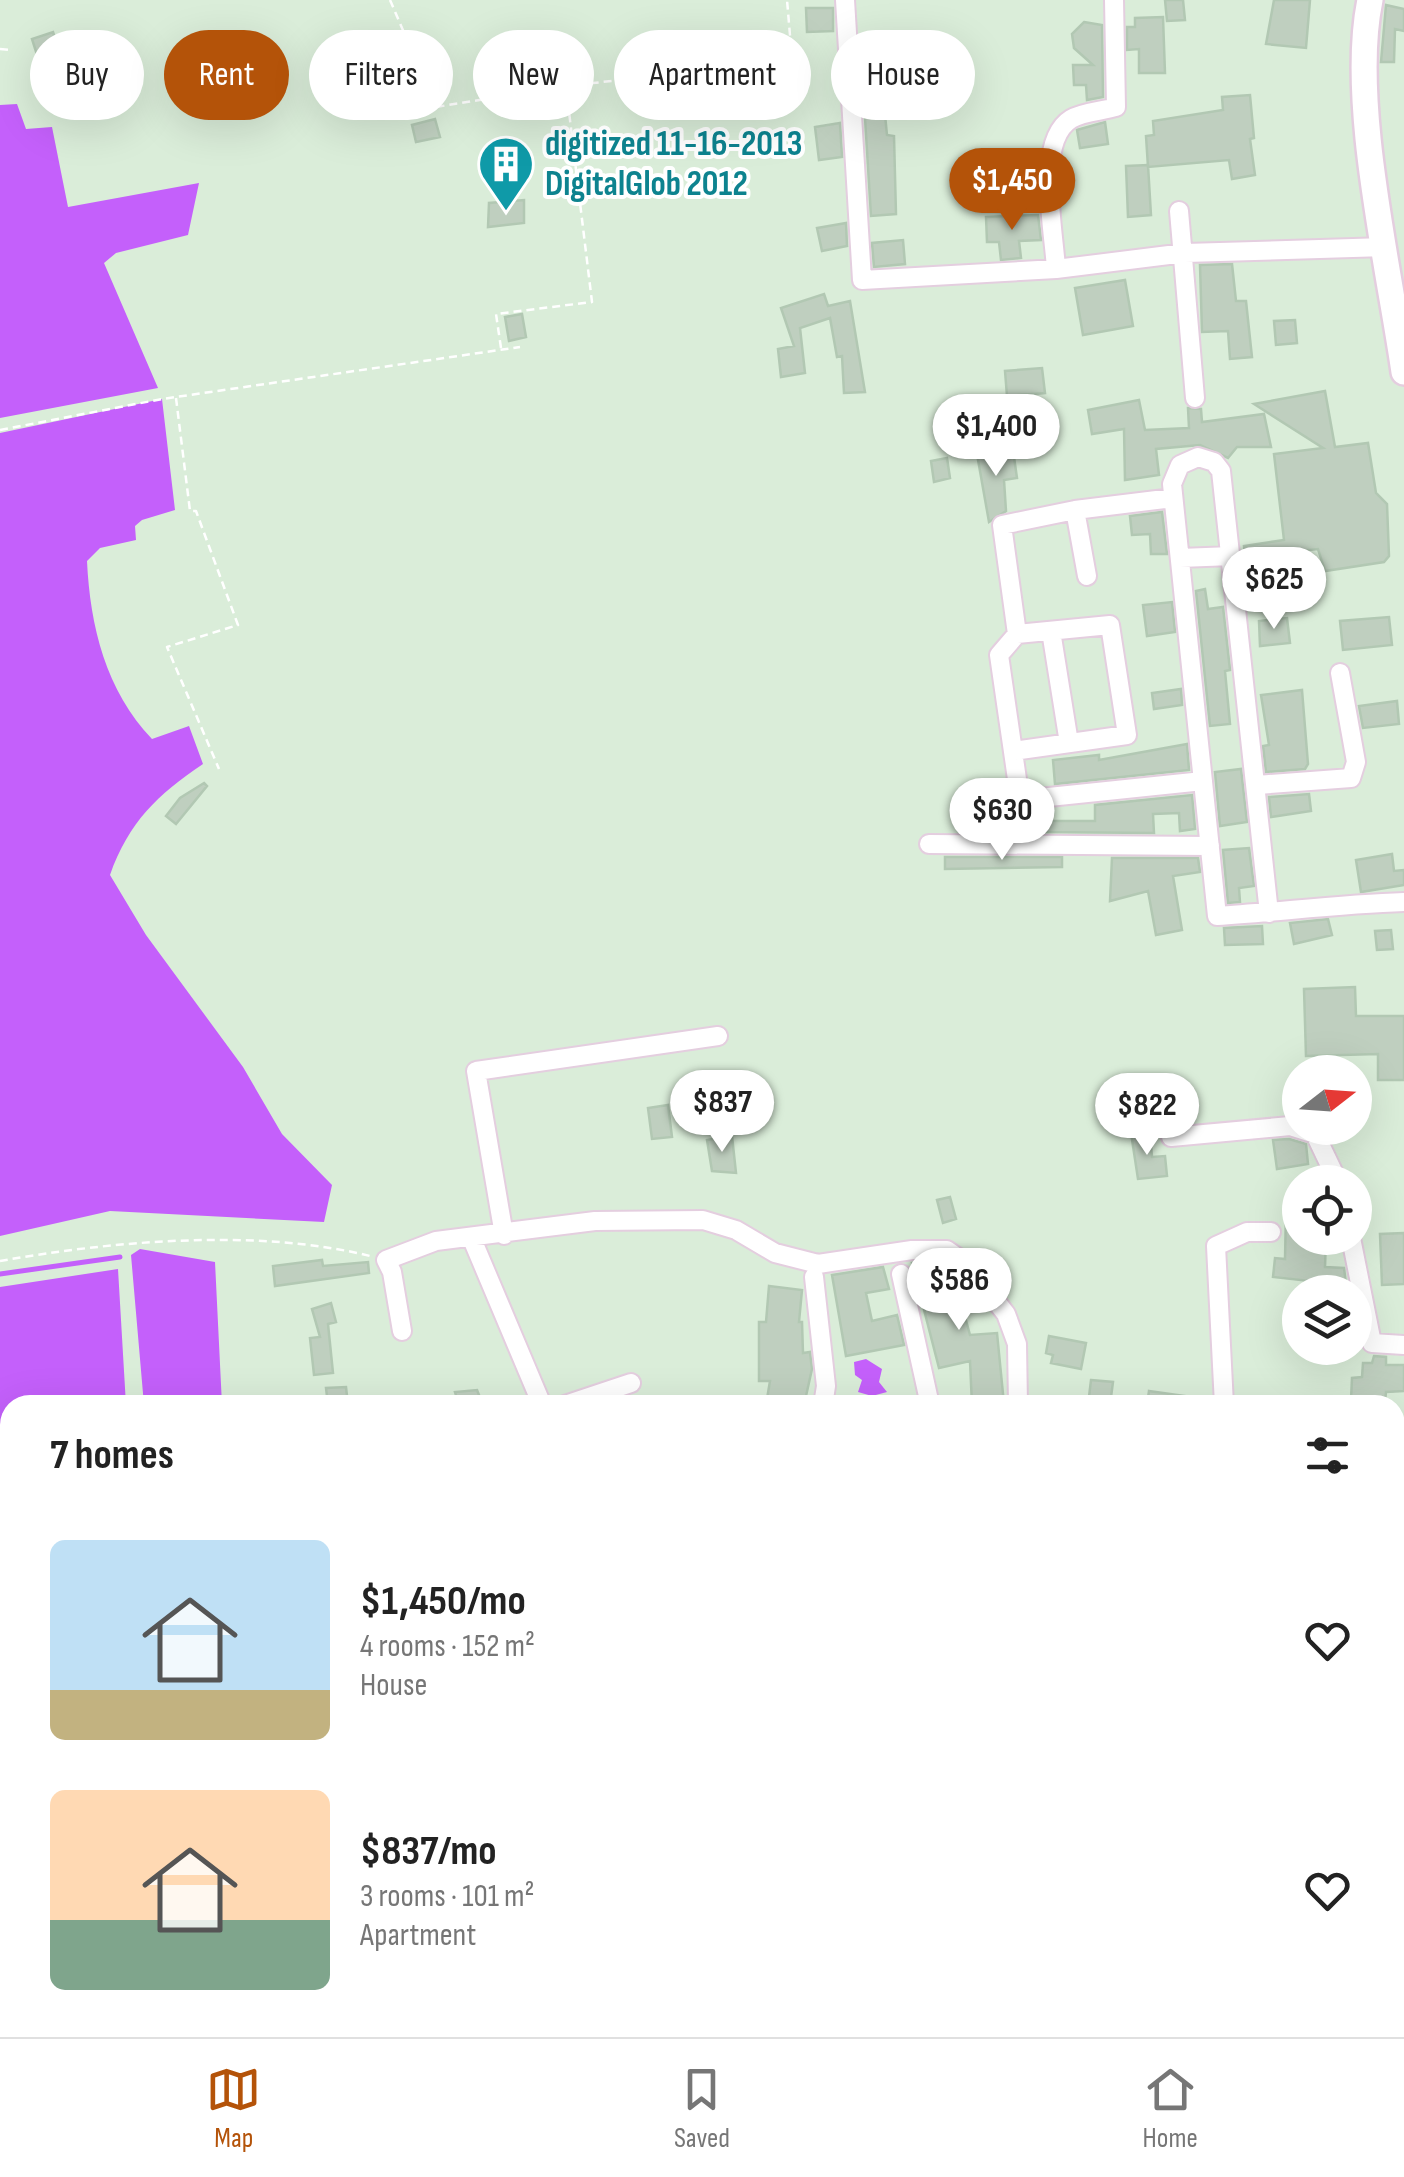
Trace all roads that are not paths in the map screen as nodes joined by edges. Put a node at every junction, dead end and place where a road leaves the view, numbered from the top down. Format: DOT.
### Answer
graph roads {
  1 [pos="845,0"];
  2 [pos="1114,0"];
  3 [pos="1370,0"];
  4 [pos="1180,211"];
  5 [pos="1386,246"];
  6 [pos="1186,254"];
  7 [pos="1056,269"];
  8 [pos="1404,372"];
  9 [pos="1195,398"];
  10 [pos="1174,498"];
  11 [pos="1076,510"];
  12 [pos="1232,556"];
  13 [pos="1180,558"];
  14 [pos="1087,576"];
  15 [pos="1051,631"];
  16 [pos="1017,634"];
  17 [pos="1340,673"];
  18 [pos="1068,743"];
  19 [pos="1013,751"];
  20 [pos="1203,781"];
  21 [pos="1257,784"];
  22 [pos="929,844"];
  23 [pos="1210,846"];
  24 [pos="1404,902"];
  25 [pos="1269,912"];
  26 [pos="718,1036"];
  27 [pos="1170,1137"];
  28 [pos="1330,1165"];
  29 [pos="1270,1232"];
  30 [pos="504,1234"];
  31 [pos="472,1239"];
  32 [pos="1354,1255"];
  33 [pos="901,1274"];
  34 [pos="814,1277"];
  35 [pos="402,1330"];
  36 [pos="1404,1345"];
  37 [pos="631,1383"];
  38 [pos="538,1395"];
  39 [pos="595,1395"];
  40 [pos="825,1395"];
  41 [pos="928,1395"];
  42 [pos="1018,1395"];
  43 [pos="1223,1395"];
  1 -- 7 [label="street"];
  2 -- 7 [label="street"];
  3 -- 5 [label="main road"];
  4 -- 6 [label="street"];
  5 -- 6 [label="street"];
  5 -- 8 [label="main road"];
  6 -- 7 [label="street"];
  6 -- 9 [label="street"];
  10 -- 11 [label="street"];
  10 -- 12 [label="street"];
  10 -- 13 [label="street"];
  11 -- 14 [label="street"];
  11 -- 16 [label="street"];
  12 -- 13 [label="street"];
  12 -- 21 [label="street"];
  13 -- 20 [label="street"];
  15 -- 16 [label="street"];
  15 -- 18 [label="street"];
  15 -- 18 [label="street"];
  16 -- 19 [label="street"];
  17 -- 21 [label="street"];
  18 -- 19 [label="street"];
  19 -- 20 [label="street"];
  20 -- 23 [label="street"];
  21 -- 25 [label="street"];
  22 -- 23 [label="street"];
  23 -- 25 [label="street"];
  24 -- 25 [label="street"];
  26 -- 30 [label="street"];
  27 -- 28 [label="street"];
  29 -- 43 [label="street"];
  30 -- 31 [label="street"];
  30 -- 42 [label="street"];
  31 -- 35 [label="street"];
  31 -- 38 [label="street"];
  32 -- 36 [label="street"];
  33 -- 41 [label="street"];
  34 -- 40 [label="street"];
  37 -- 39 [label="street"];
}
